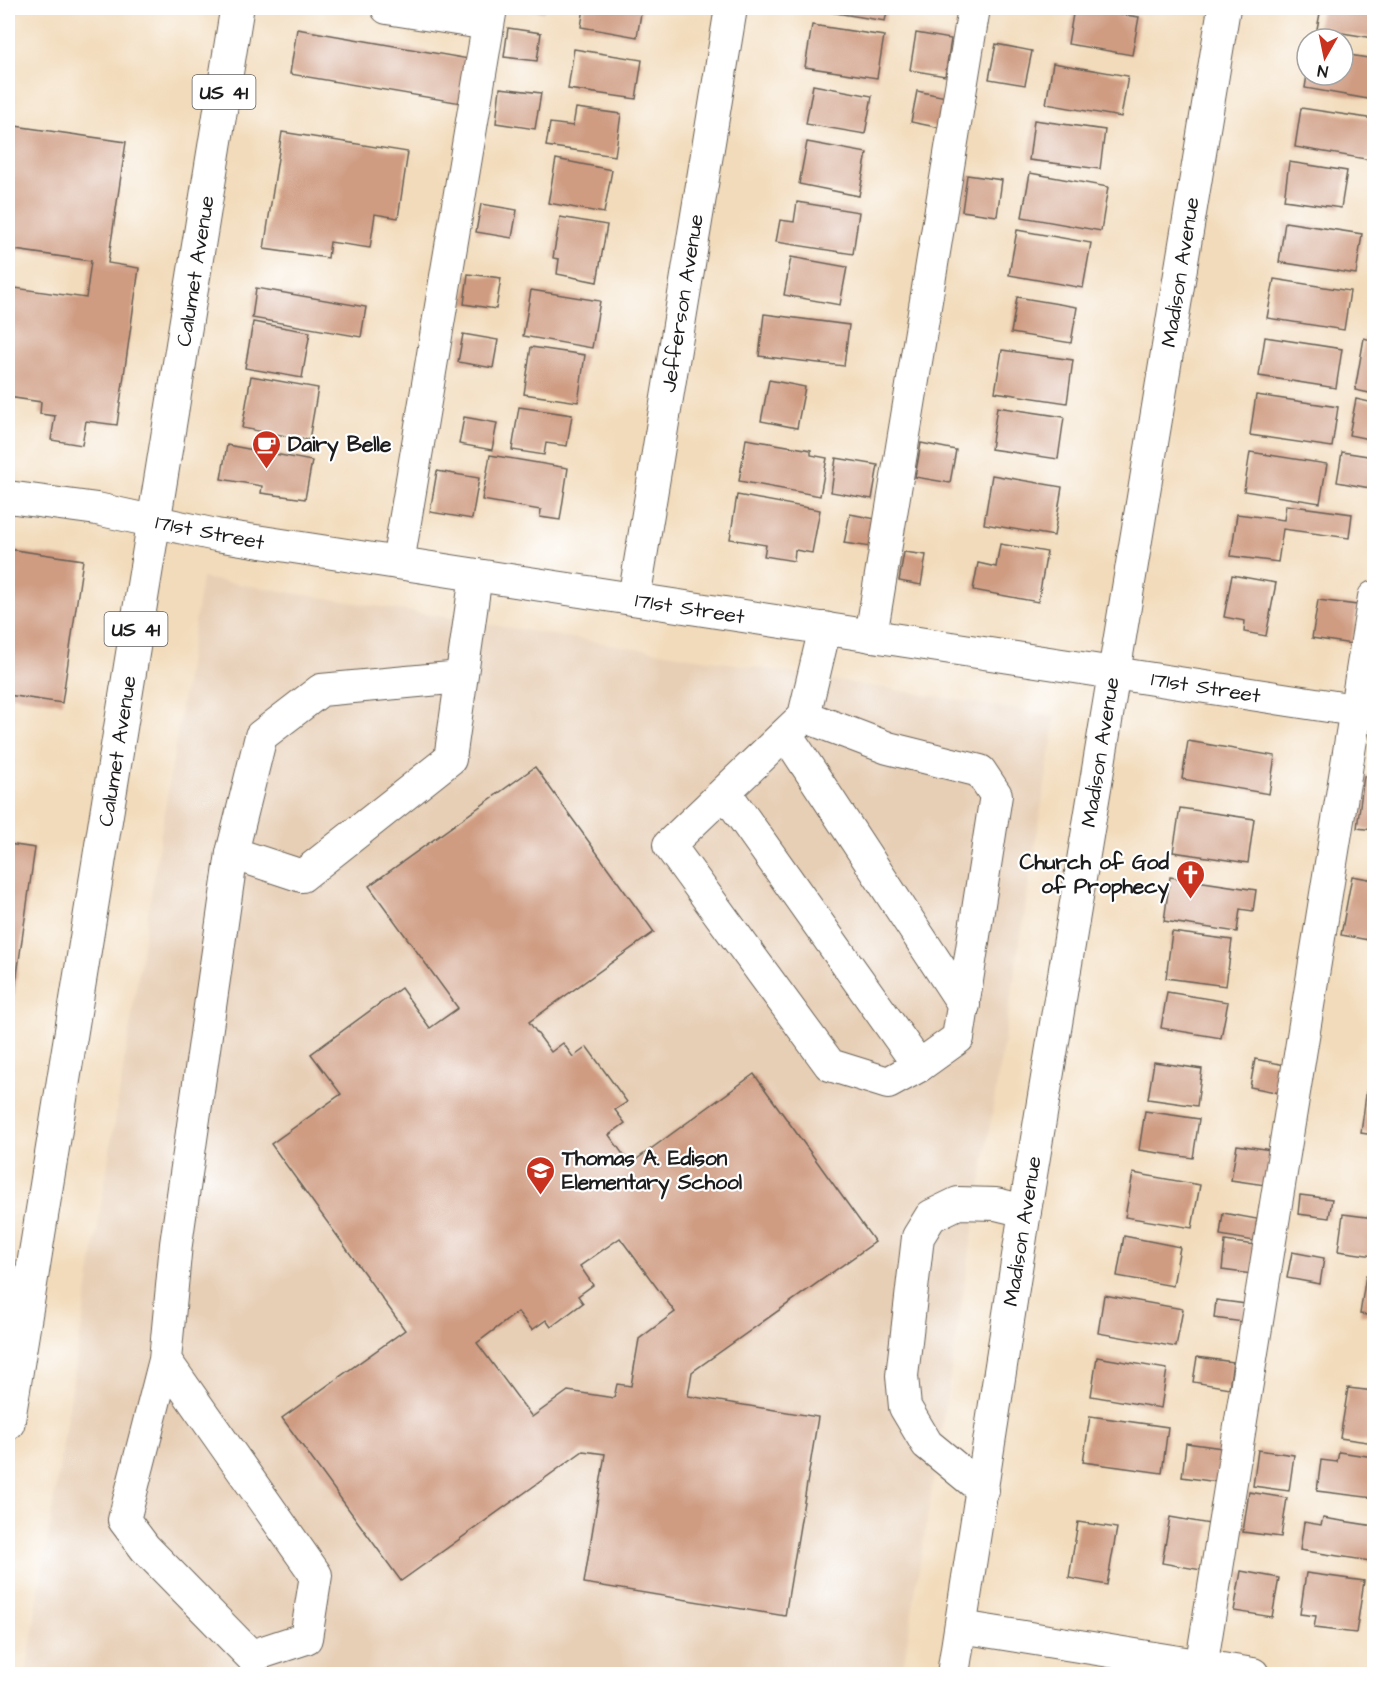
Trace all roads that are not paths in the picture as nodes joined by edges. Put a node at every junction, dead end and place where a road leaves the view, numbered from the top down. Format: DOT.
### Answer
graph roads {
  1 [pos="237,8"];
  2 [pos="387,8"];
  3 [pos="731,8"];
  4 [pos="974,8"];
  5 [pos="1224,8"];
  6 [pos="489,16"];
  7 [pos="8,496"];
  8 [pos="153,521"];
  9 [pos="398,563"];
  10 [pos="476,575"];
  11 [pos="1374,597"];
  12 [pos="634,599"];
  13 [pos="825,628"];
  14 [pos="871,636"];
  15 [pos="1113,673"];
  16 [pos="461,677"];
  17 [pos="1365,712"];
  18 [pos="795,725"];
  19 [pos="725,792"];
  20 [pos="232,854"];
  21 [pos="964,1005"];
  22 [pos="919,1066"];
  23 [pos="1025,1211"];
  24 [pos="165,1360"];
  25 [pos="10,1388"];
  26 [pos="8,1423"];
  27 [pos="983,1490"];
  28 [pos="961,1628"];
  29 [pos="1201,1670"];
  30 [pos="953,1674"];
  31 [pos="1253,1674"];
  1 -- 8 [label="main road, Calumet Avenue / US 41"];
  2 -- 6 [label="street"];
  3 -- 12 [label="street, Jefferson Avenue"];
  4 -- 14 [label="street"];
  5 -- 15 [label="street, Madison Avenue"];
  6 -- 9 [label="street"];
  7 -- 8 [label="street, 171st Street"];
  8 -- 9 [label="street, 171st Street"];
  8 -- 25 [label="main road, Calumet Avenue / US 41"];
  9 -- 10 [label="street, 171st Street"];
  10 -- 12 [label="street, 171st Street"];
  10 -- 16 [label="street"];
  11 -- 17 [label="street"];
  12 -- 13 [label="street, 171st Street"];
  13 -- 14 [label="street, 171st Street"];
  13 -- 18 [label="street"];
  14 -- 15 [label="street, 171st Street"];
  15 -- 17 [label="street, 171st Street"];
  15 -- 23 [label="street, Madison Avenue"];
  16 -- 20 [label="street"];
  16 -- 20 [label="street"];
  17 -- 29 [label="street"];
  18 -- 19 [label="street"];
  18 -- 21 [label="street"];
  18 -- 21 [label="street"];
  19 -- 22 [label="street"];
  19 -- 22 [label="street"];
  20 -- 24 [label="street"];
  21 -- 22 [label="street"];
  23 -- 27 [label="street, Madison Avenue"];
  23 -- 27 [label="street"];
  24 -- 24 [label="street"];
  25 -- 26 [label="main road, Calumet Avenue / US 41"];
  27 -- 28 [label="street, Madison Avenue"];
  28 -- 29 [label="street"];
  28 -- 30 [label="street, Madison Avenue"];
  29 -- 31 [label="street"];
}
